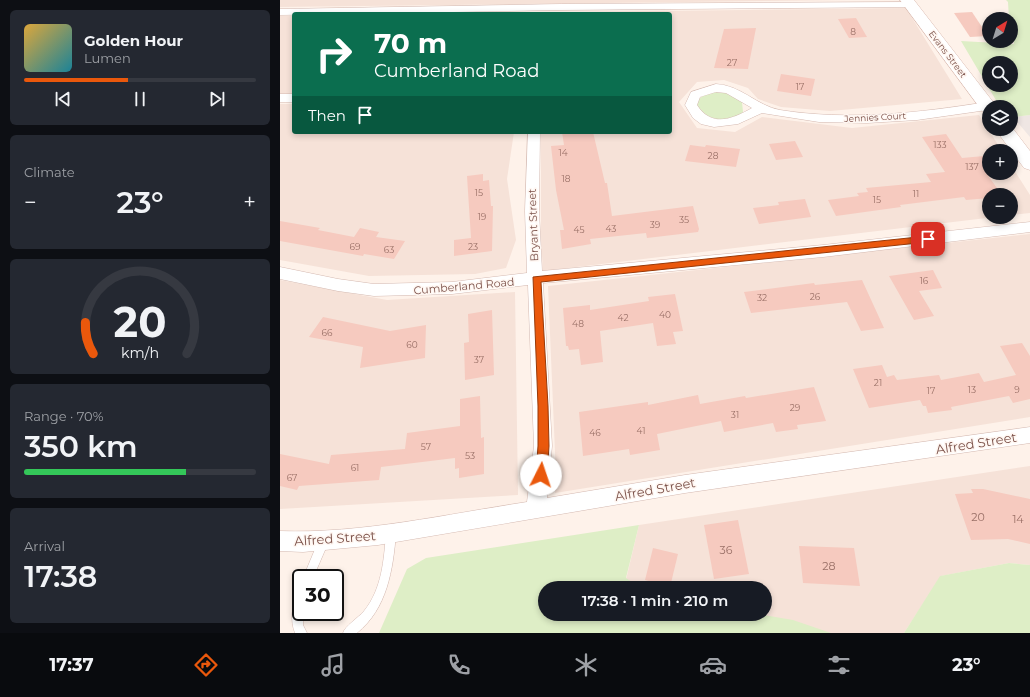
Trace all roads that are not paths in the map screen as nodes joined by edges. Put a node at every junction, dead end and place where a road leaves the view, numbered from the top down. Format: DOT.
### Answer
graph roads {
  1 [pos="909,2"];
  2 [pos="280,12"];
  3 [pos="280,98"];
  4 [pos="292,98"];
  5 [pos="983,100"];
  6 [pos="762,108"];
  7 [pos="982,108"];
  8 [pos="534,134"];
  9 [pos="1009,136"];
  10 [pos="1030,164"];
  11 [pos="1030,227"];
  12 [pos="280,273"];
  13 [pos="536,279"];
  14 [pos="1030,434"];
  15 [pos="536,510"];
  16 [pos="391,533"];
  17 [pos="325,540"];
  18 [pos="280,541"];
  19 [pos="312,569"];
  20 [pos="297,621"];
  21 [pos="302,633"];
  22 [pos="348,633"];
  1 -- 2 [label="street"];
  1 -- 5 [label="street, Evans Street"];
  3 -- 4 [label="street"];
  6 -- 6 [label="street, Jennies Court"];
  6 -- 7 [label="street, Jennies Court"];
  8 -- 13 [label="street, Bryant Street"];
  9 -- 10 [label="street"];
  11 -- 13 [label="street, Cumberland Road"];
  12 -- 13 [label="street, Cumberland Road"];
  13 -- 15 [label="street, Bryant Street"];
  14 -- 15 [label="street, Alfred Street"];
  15 -- 16 [label="street, Alfred Street"];
  16 -- 17 [label="street, Alfred Street"];
  16 -- 22 [label="lane"];
  17 -- 18 [label="street, Alfred Street"];
  17 -- 19 [label="lane"];
  20 -- 21 [label="lane"];
}
